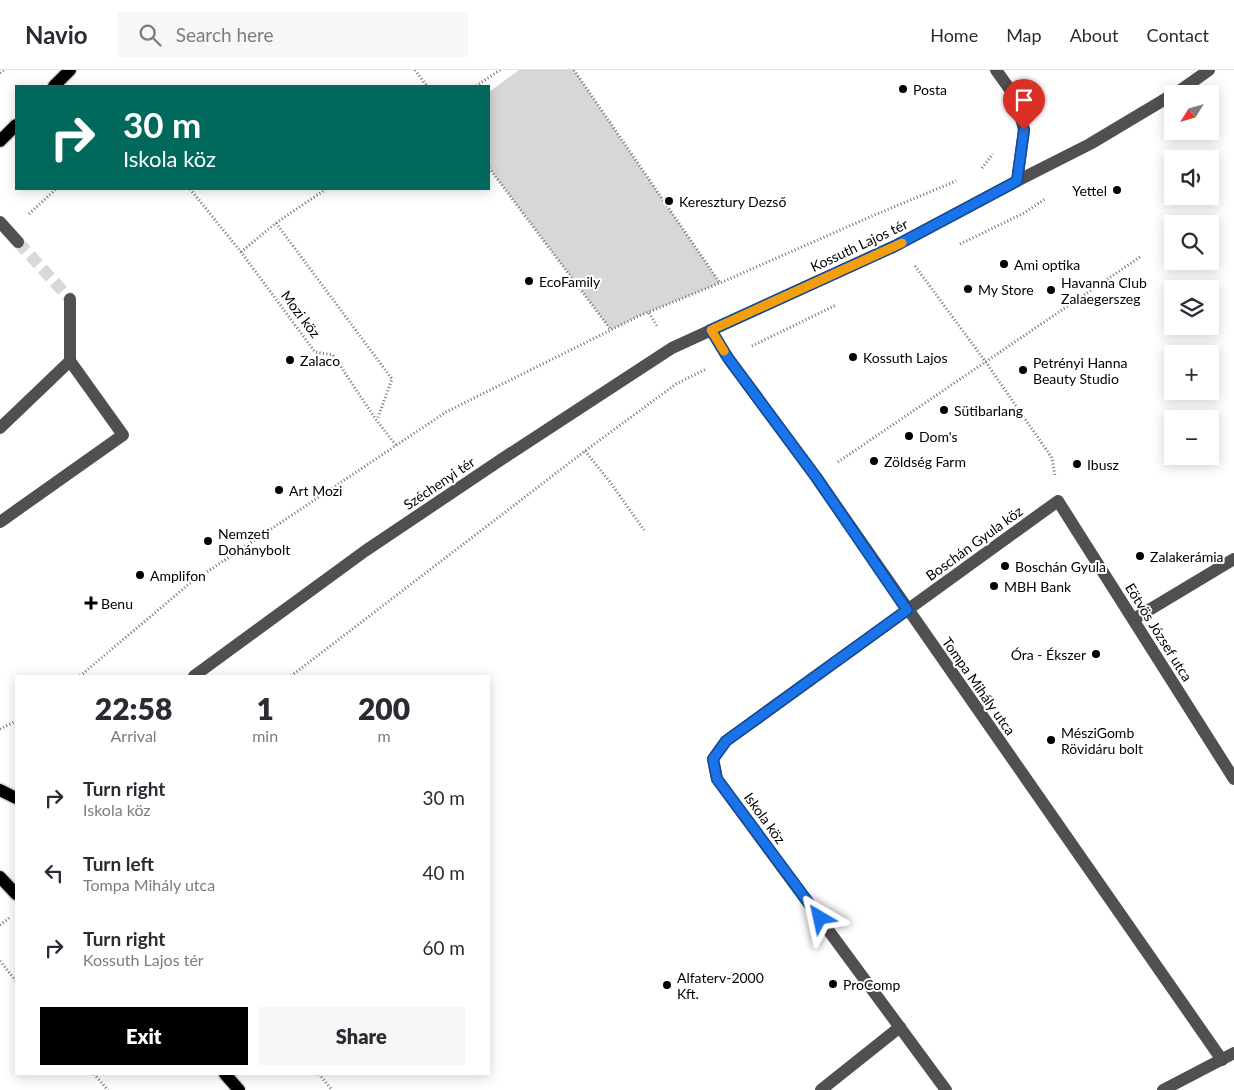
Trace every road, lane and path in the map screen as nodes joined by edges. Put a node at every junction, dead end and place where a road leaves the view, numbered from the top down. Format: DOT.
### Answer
graph roads {
  1 [pos="4,70"];
  2 [pos="70,70"];
  3 [pos="415,70"];
  4 [pos="500,70"];
  5 [pos="574,70"];
  6 [pos="996,70"];
  7 [pos="1209,70"];
  8 [pos="0,74"];
  9 [pos="55,85"];
  10 [pos="426,85"];
  11 [pos="478,85"];
  12 [pos="1188,85"];
  13 [pos="1164,101"];
  14 [pos="15,126"];
  15 [pos="0,141"];
  16 [pos="994,154"];
  17 [pos="490,169"];
  18 [pos="980,171"];
  19 [pos="964,178"];
  20 [pos="1017,181"];
  21 [pos="55,190"];
  22 [pos="191,190"];
  23 [pos="325,190"];
  24 [pos="0,222"];
  25 [pos="276,223"];
  26 [pos="14,237"];
  27 [pos="241,252"];
  28 [pos="1140,257"];
  29 [pos="915,266"];
  30 [pos="720,283"];
  31 [pos="70,299"];
  32 [pos="611,330"];
  33 [pos="711,330"];
  34 [pos="70,361"];
  35 [pos="985,361"];
  36 [pos="377,421"];
  37 [pos="0,428"];
  38 [pos="396,445"];
  39 [pos="585,451"];
  40 [pos="816,477"];
  41 [pos="1058,501"];
  42 [pos="0,522"];
  43 [pos="644,530"];
  44 [pos="1234,559"];
  45 [pos="907,610"];
  46 [pos="1134,619"];
  47 [pos="81,675"];
  48 [pos="195,675"];
  49 [pos="15,722"];
  50 [pos="0,729"];
  51 [pos="1234,779"];
  52 [pos="0,790"];
  53 [pos="15,798"];
  54 [pos="0,877"];
  55 [pos="15,893"];
  56 [pos="0,961"];
  57 [pos="15,980"];
  58 [pos="900,1026"];
  59 [pos="1234,1053"];
  60 [pos="1222,1060"];
  61 [pos="95,1075"];
  62 [pos="226,1075"];
  63 [pos="320,1075"];
  64 [pos="108,1090"];
  65 [pos="239,1090"];
  66 [pos="332,1090"];
  67 [pos="821,1090"];
  68 [pos="946,1090"];
  69 [pos="1163,1090"];
  1 -- 8 [label="path"];
  2 -- 9 [label="main road"];
  3 -- 10 [label="path"];
  4 -- 11 [label="path"];
  5 -- 30 [label="path"];
  6 -- 20 [label="street"];
  7 -- 12 [label="street, Kossuth Lajos tér"];
  13 -- 20 [label="street, Kossuth Lajos tér"];
  14 -- 15 [label="main road"];
  16 -- 18 [label="path"];
  17 -- 32 [label="path"];
  19 -- 30 [label="path"];
  20 -- 33 [label="street, Kossuth Lajos tér"];
  21 -- 26 [label="path"];
  22 -- 27 [label="path, Mozi köz"];
  23 -- 25 [label="path"];
  24 -- 26 [label="street"];
  25 -- 27 [label="path"];
  25 -- 36 [label="path"];
  27 -- 36 [label="path, Mozi köz"];
  28 -- 35 [label="path"];
  29 -- 35 [label="path"];
  30 -- 32 [label="path"];
  31 -- 34 [label="street"];
  32 -- 38 [label="path"];
  33 -- 40 [label="street, Tompa Mihály utca"];
  33 -- 48 [label="street, Széchenyi tér"];
  34 -- 37 [label="street"];
  34 -- 42 [label="street"];
  35 -- 40 [label="path"];
  35 -- 41 [label="path"];
  36 -- 38 [label="path, Mozi köz"];
  38 -- 47 [label="path"];
  39 -- 43 [label="path"];
  40 -- 45 [label="street, Tompa Mihály utca"];
  41 -- 45 [label="street, Boschán Gyula köz"];
  41 -- 46 [label="street, Eötvös József utca"];
  44 -- 46 [label="street"];
  45 -- 58 [label="street, Iskola köz"];
  45 -- 60 [label="street, Tompa Mihály utca"];
  46 -- 51 [label="street, Eötvös József utca"];
  49 -- 50 [label="path"];
  52 -- 53 [label="main road"];
  54 -- 55 [label="main road"];
  56 -- 57 [label="path"];
  58 -- 67 [label="street"];
  58 -- 68 [label="street, Iskola köz"];
  59 -- 60 [label="street"];
  60 -- 69 [label="street"];
  61 -- 64 [label="path"];
  62 -- 65 [label="main road"];
  63 -- 66 [label="path"];
}
